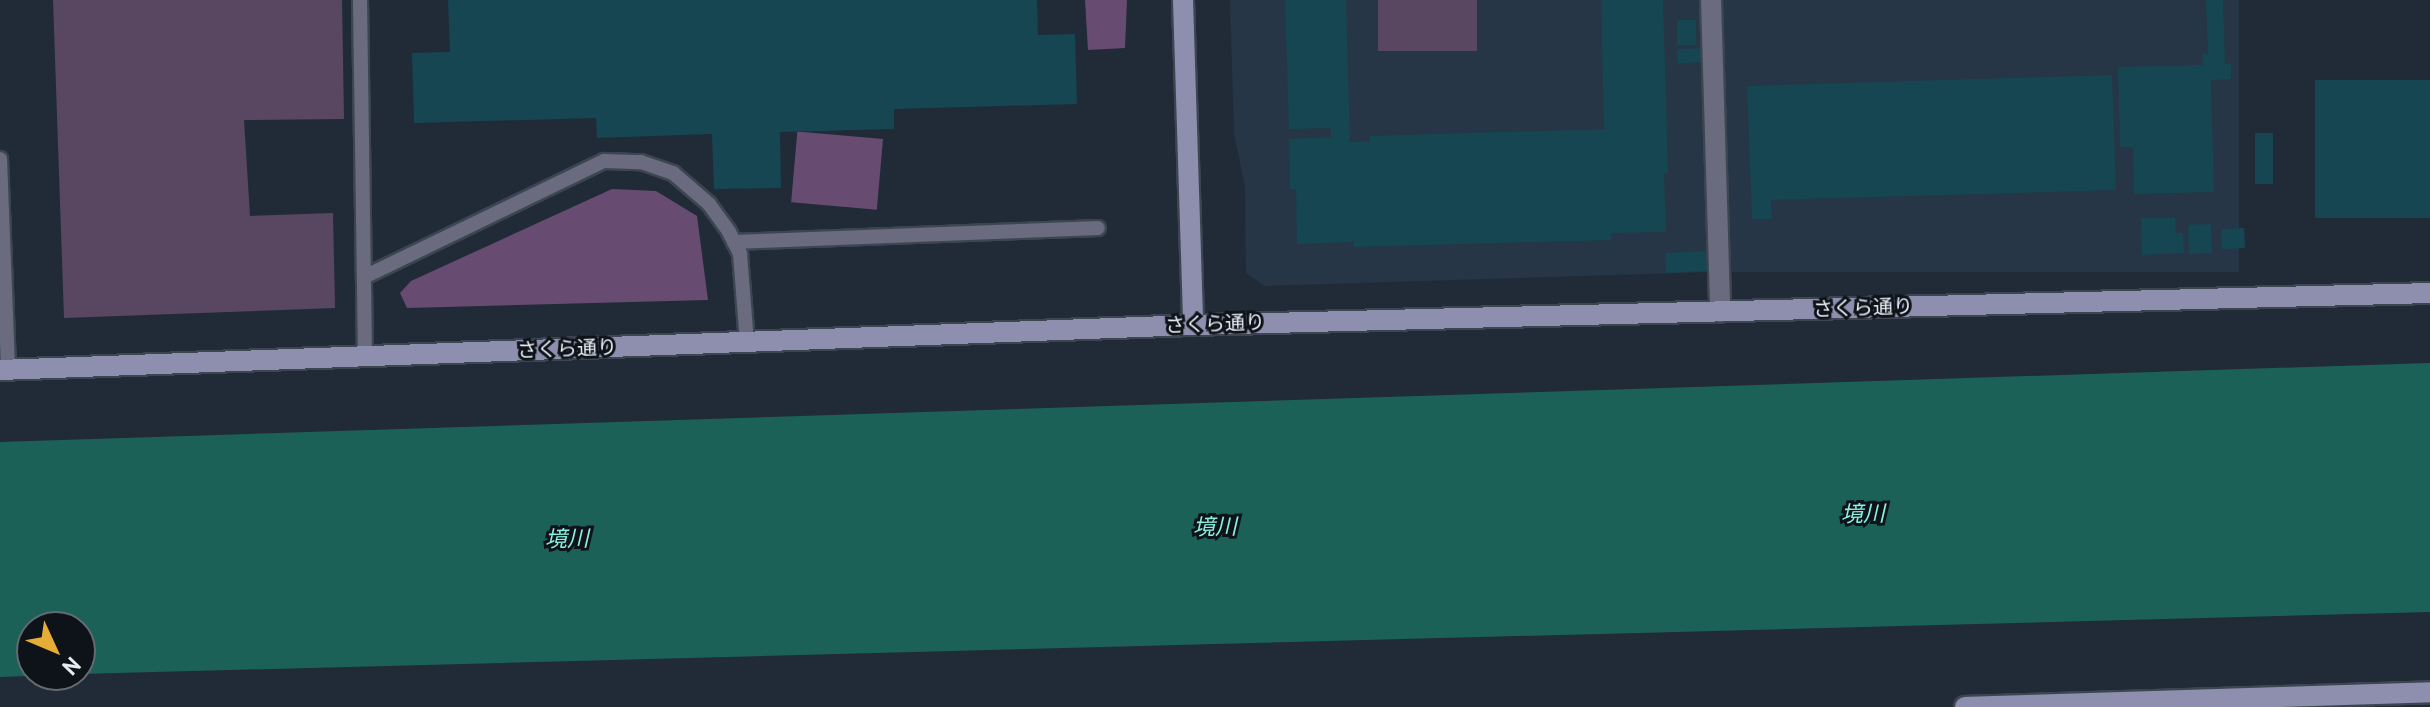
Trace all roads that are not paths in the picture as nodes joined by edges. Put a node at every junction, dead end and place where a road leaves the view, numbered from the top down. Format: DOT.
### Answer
graph roads {
  1 [pos="360,0"];
  2 [pos="1183,0"];
  3 [pos="1711,0"];
  4 [pos="0,159"];
  5 [pos="1098,228"];
  6 [pos="734,242"];
  7 [pos="364,277"];
  8 [pos="2430,293"];
  9 [pos="1720,312"];
  10 [pos="1193,325"];
  11 [pos="747,342"];
  12 [pos="365,356"];
  13 [pos="4,370"];
  14 [pos="2430,692"];
  15 [pos="1965,707"];
  1 -- 7 [label="lane"];
  2 -- 10 [label="street"];
  3 -- 9 [label="street"];
  4 -- 13 [label="lane"];
  5 -- 6 [label="lane"];
  6 -- 7 [label="lane"];
  6 -- 11 [label="lane"];
  7 -- 12 [label="lane"];
  8 -- 9 [label="street, さくら通り"];
  9 -- 10 [label="street, さくら通り"];
  10 -- 11 [label="street, さくら通り"];
  11 -- 12 [label="street, さくら通り"];
  12 -- 13 [label="street, さくら通り"];
  14 -- 15 [label="street"];
}
